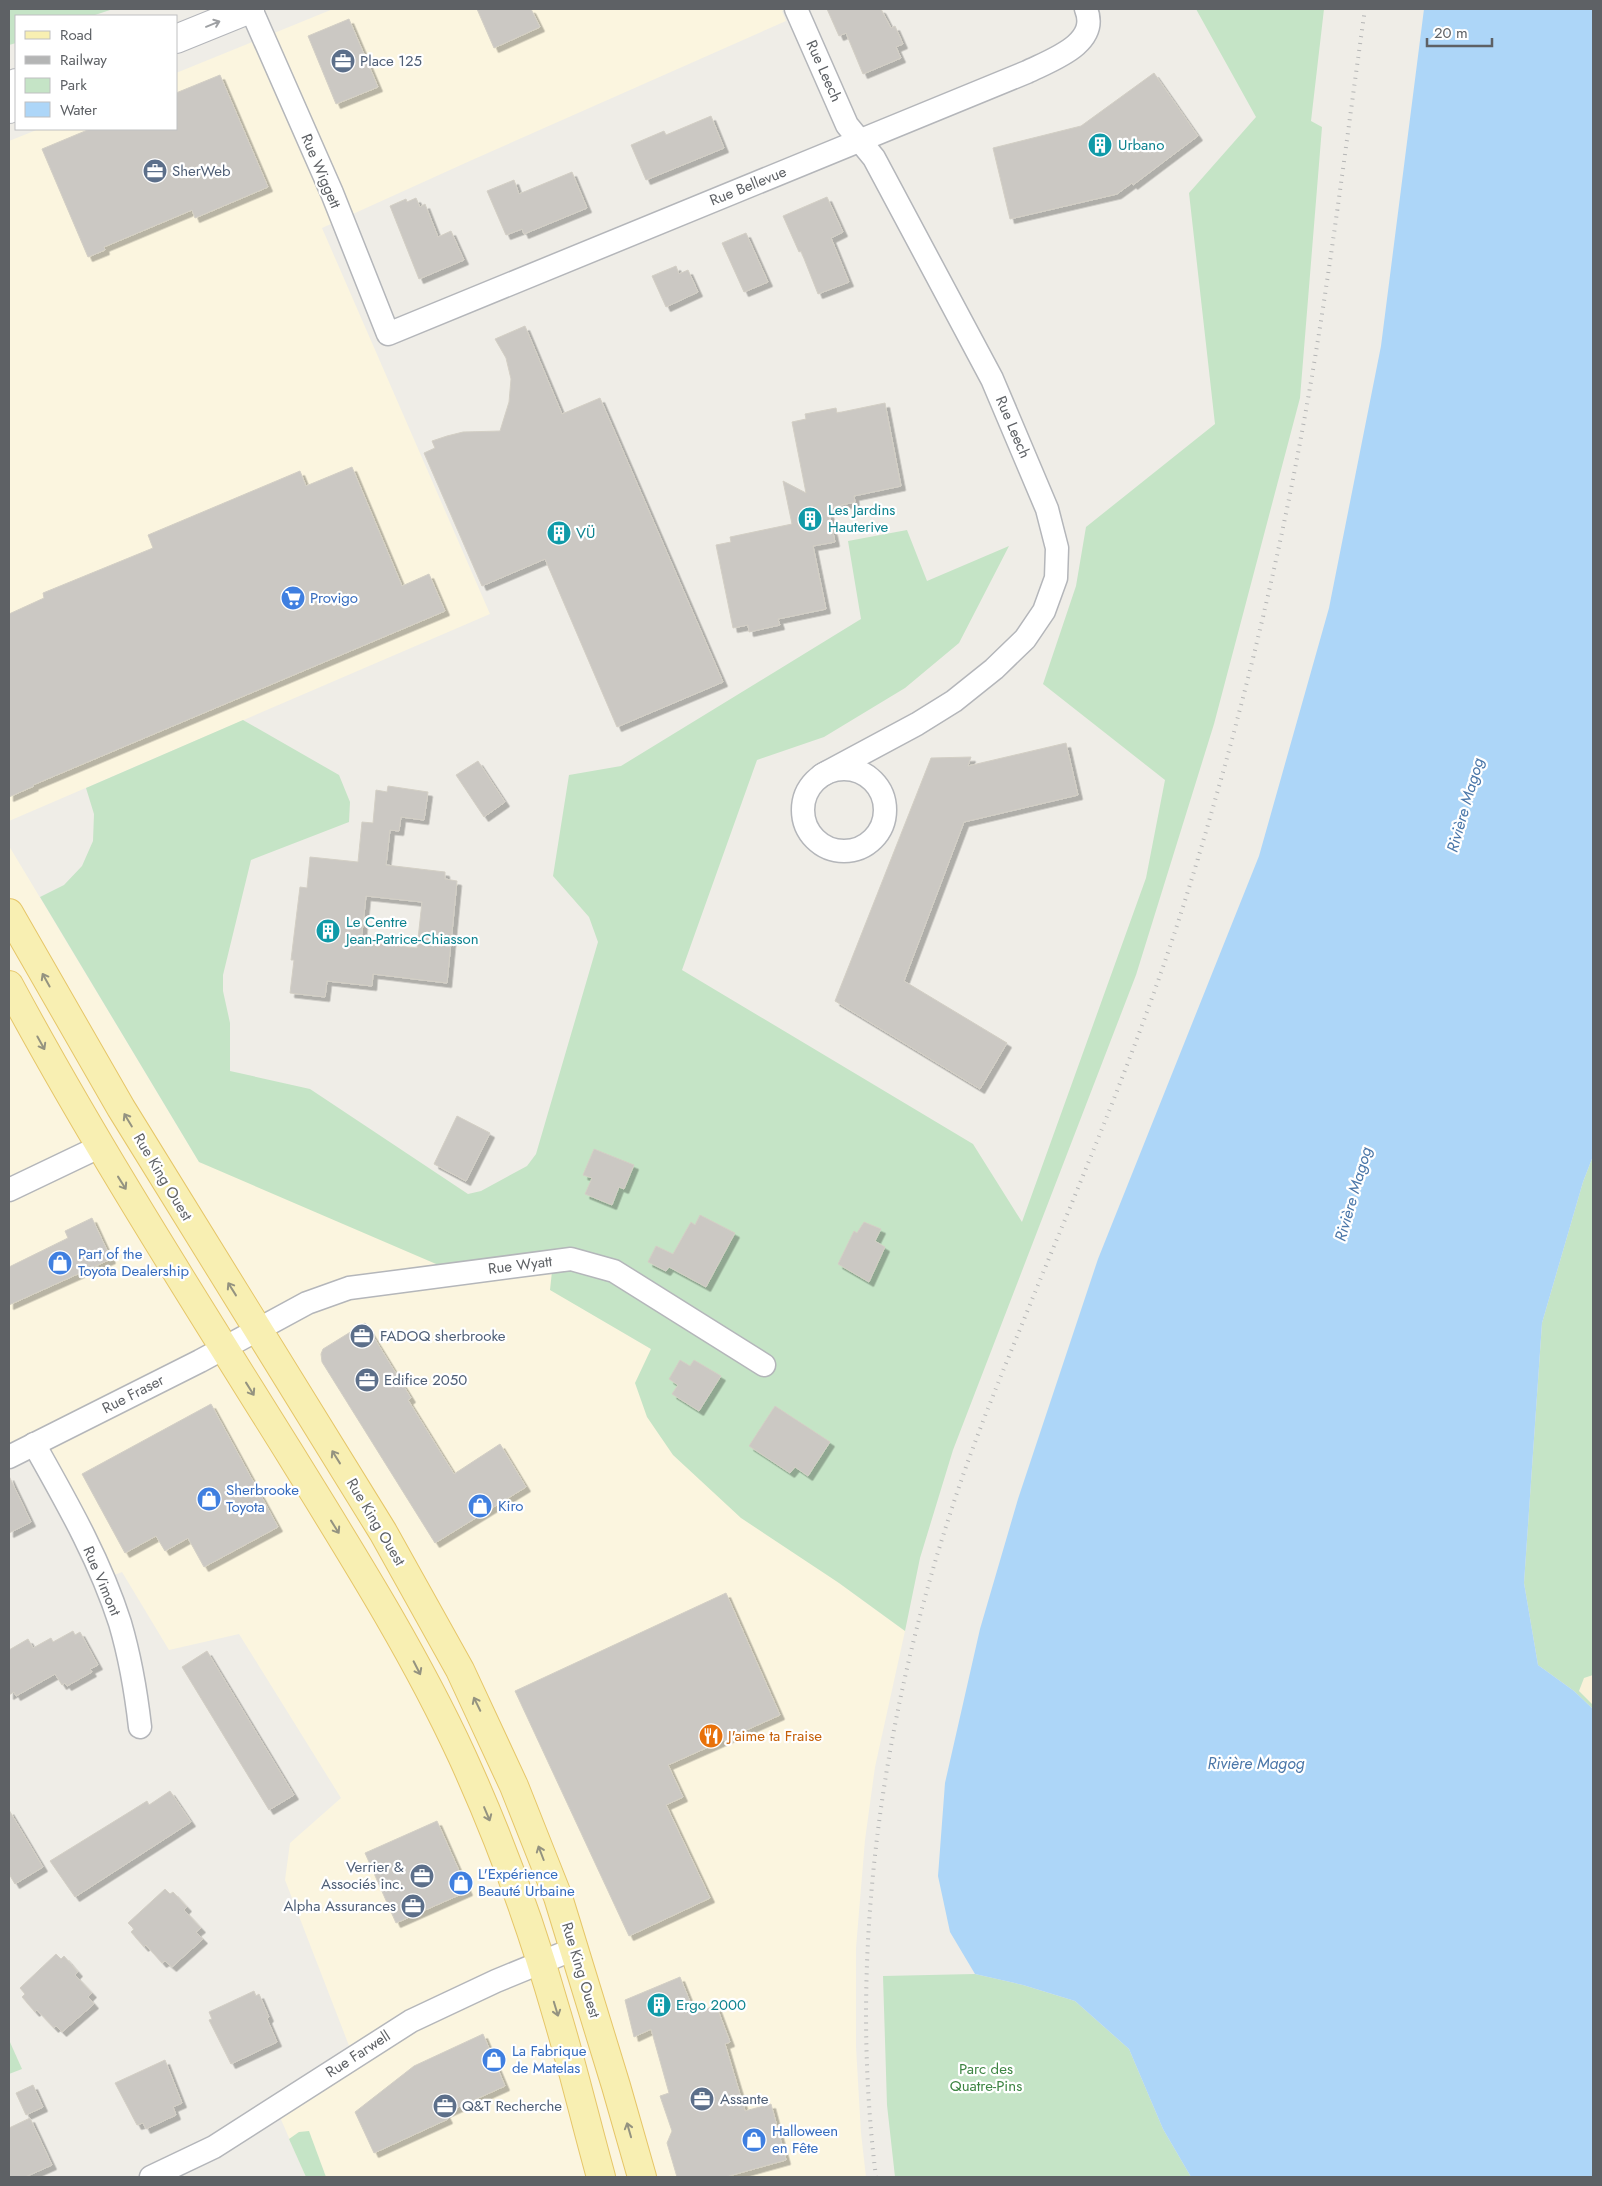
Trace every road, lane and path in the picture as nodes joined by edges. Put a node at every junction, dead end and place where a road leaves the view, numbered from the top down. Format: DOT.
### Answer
graph roads {
  1 [pos="200,9"];
  2 [pos="250,9"];
  3 [pos="796,9"];
  4 [pos="1088,13"];
  5 [pos="178,17"];
  6 [pos="178,38"];
  7 [pos="860,139"];
  8 [pos="388,334"];
  9 [pos="822,775"];
  10 [pos="10,917"];
  11 [pos="9,985"];
  12 [pos="99,1147"];
  13 [pos="9,1190"];
  14 [pos="258,1330"];
  15 [pos="225,1347"];
  16 [pos="764,1365"];
  17 [pos="34,1444"];
  18 [pos="9,1457"];
  19 [pos="140,1727"];
  20 [pos="574,1949"];
  21 [pos="541,1962"];
  22 [pos="151,2177"];
  23 [pos="600,2177"];
  24 [pos="642,2177"];
  1 -- 5 [label="main road"];
  6 -- 2 [label="main road, one-way"];
  2 -- 8 [label="street, Rue Wiggett"];
  3 -- 7 [label="street, Rue Leech"];
  4 -- 7 [label="street, Rue Bellevue"];
  7 -- 8 [label="street, Rue Bellevue"];
  7 -- 9 [label="street, Rue Leech"];
  14 -- 10 [label="main road, Rue King Ouest, one-way"];
  11 -- 12 [label="main road, one-way"];
  12 -- 13 [label="street"];
  12 -- 15 [label="main road, one-way"];
  14 -- 15 [label="street, Rue Fraser"];
  14 -- 16 [label="street, Rue Wyatt"];
  20 -- 14 [label="main road, Rue King Ouest, one-way"];
  15 -- 17 [label="street, Rue Fraser"];
  15 -- 21 [label="main road, one-way"];
  17 -- 18 [label="street, Rue Fraser"];
  17 -- 19 [label="street, Rue Vimont"];
  20 -- 21 [label="street, Rue Farwell"];
  24 -- 20 [label="main road, Rue King Ouest, one-way"];
  21 -- 22 [label="street, Rue Farwell"];
  21 -- 23 [label="main road, one-way"];
}
